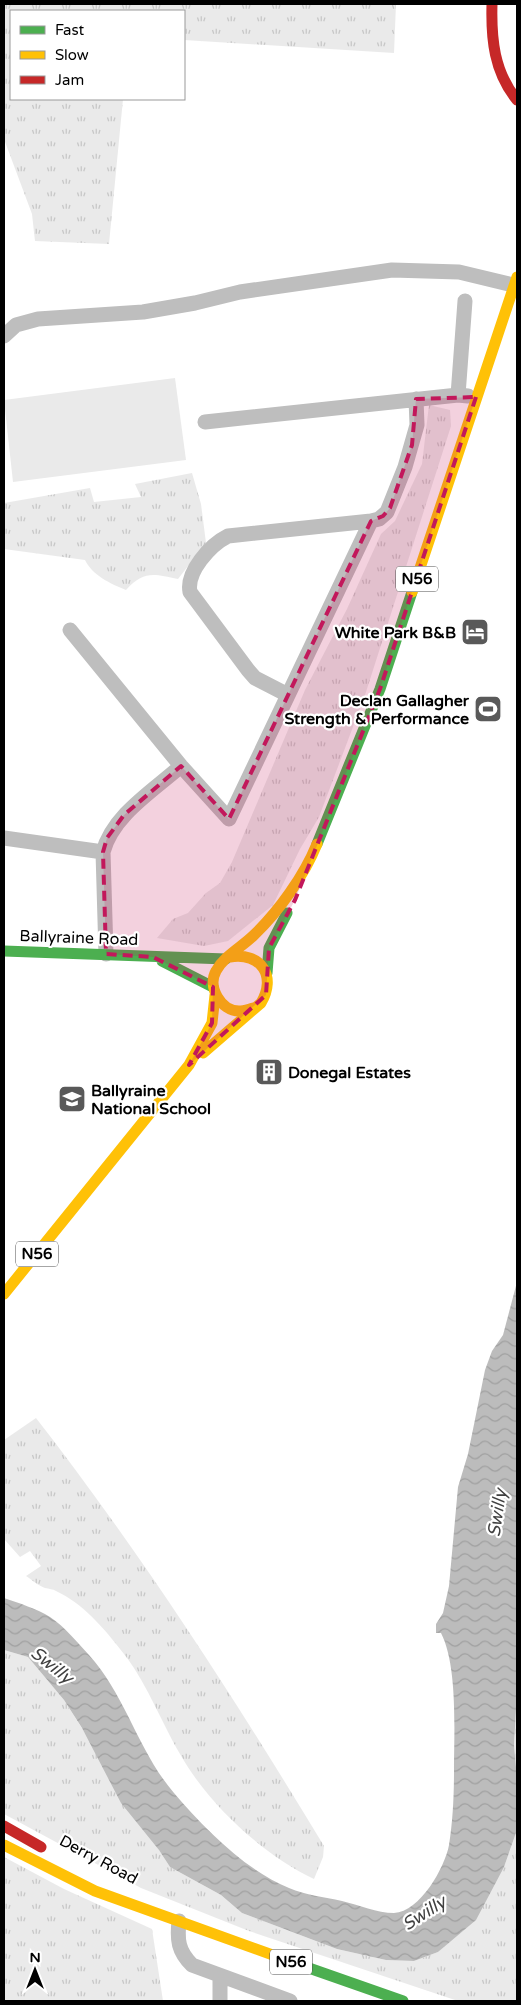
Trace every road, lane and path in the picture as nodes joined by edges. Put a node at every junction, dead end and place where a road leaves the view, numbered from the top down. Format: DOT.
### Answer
graph roads {
  1 [pos="492,4"];
  2 [pos="517,100"];
  3 [pos="515,281"];
  4 [pos="465,301"];
  5 [pos="4,336"];
  6 [pos="458,395"];
  7 [pos="476,397"];
  8 [pos="416,399"];
  9 [pos="205,422"];
  10 [pos="371,521"];
  11 [pos="70,630"];
  12 [pos="288,695"];
  13 [pos="181,766"];
  14 [pos="4,838"];
  15 [pos="103,852"];
  16 [pos="302,875"];
  17 [pos="4,951"];
  18 [pos="106,954"];
  19 [pos="153,957"];
  20 [pos="228,958"];
  21 [pos="266,973"];
  22 [pos="214,991"];
  23 [pos="254,1008"];
  24 [pos="189,1065"];
  25 [pos="4,1294"];
  26 [pos="4,1826"];
  27 [pos="4,1845"];
  28 [pos="49,1851"];
  29 [pos="108,1882"];
  30 [pos="179,1921"];
  31 [pos="220,1976"];
  32 [pos="220,2001"];
  33 [pos="290,2001"];
  34 [pos="403,2001"];
  1 -- 2 [label="main road"];
  3 -- 5 [label="street"];
  3 -- 7 [label="main road, N56"];
  4 -- 6 [label="street"];
  6 -- 7 [label="street"];
  6 -- 8 [label="street"];
  7 -- 16 [label="main road, N56"];
  8 -- 9 [label="street"];
  8 -- 10 [label="street"];
  10 -- 12 [label="street"];
  10 -- 12 [label="street"];
  11 -- 13 [label="street"];
  12 -- 13 [label="street"];
  13 -- 15 [label="street"];
  14 -- 15 [label="street"];
  15 -- 18 [label="street"];
  16 -- 20 [label="main road, N56"];
  16 -- 21 [label="main road, N56"];
  17 -- 18 [label="main road, Ballyraine Road"];
  18 -- 19 [label="main road, Ballyraine Road"];
  19 -- 20 [label="main road, Ballyraine Road"];
  19 -- 22 [label="main road"];
  20 -- 21 [label="main road"];
  20 -- 22 [label="main road, N56"];
  21 -- 23 [label="main road, N56"];
  22 -- 23 [label="main road"];
  22 -- 24 [label="main road, N56"];
  23 -- 24 [label="main road, N56"];
  24 -- 25 [label="main road, N56"];
  26 -- 28 [label="main road, Derry Road"];
  27 -- 30 [label="main road, Derry Road / N56"];
  29 -- 30 [label="main road, Derry Road / N56"];
  30 -- 31 [label="street"];
  30 -- 34 [label="main road, Derry Road / N56"];
  31 -- 32 [label="street"];
  31 -- 33 [label="street"];
}
